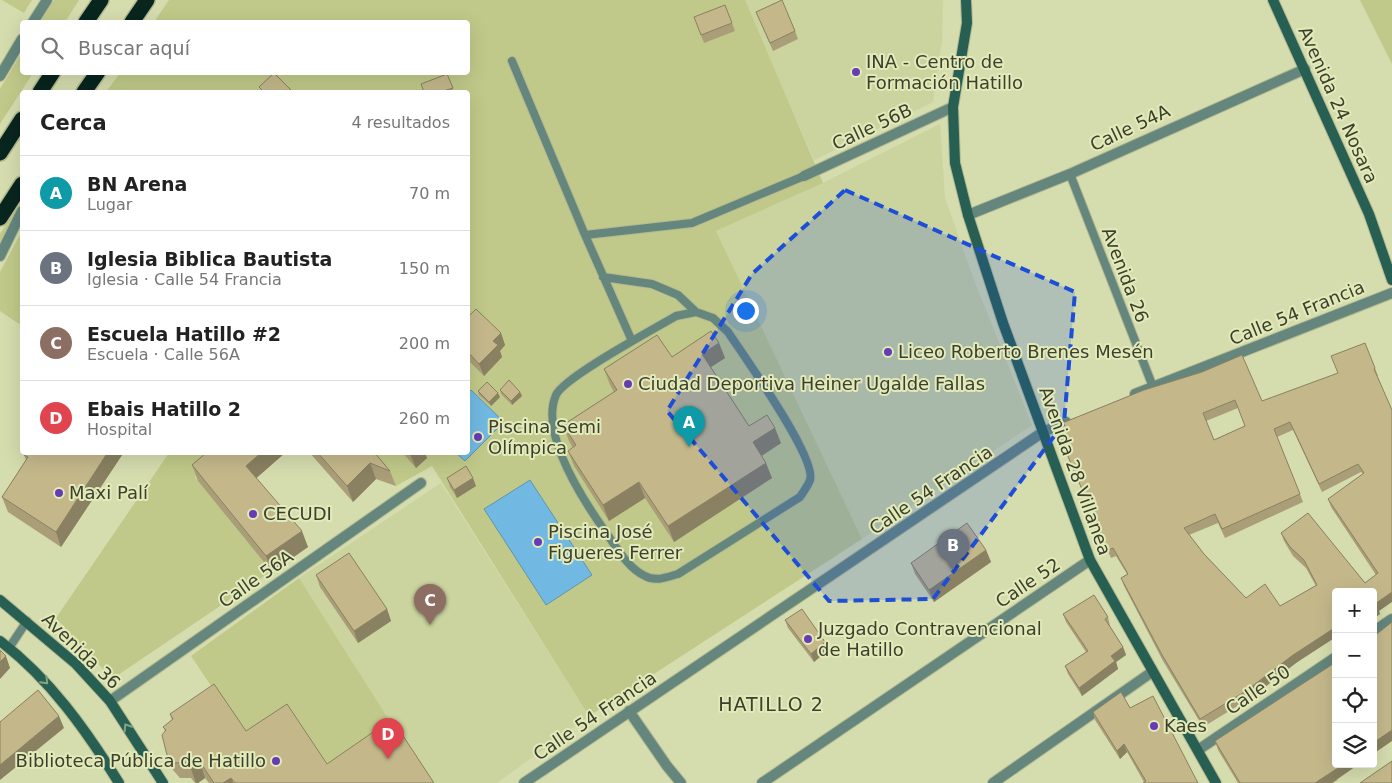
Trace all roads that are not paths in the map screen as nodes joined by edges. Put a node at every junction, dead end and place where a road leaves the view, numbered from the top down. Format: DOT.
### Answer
graph roads {
  1 [pos="47,0"];
  2 [pos="101,0"];
  3 [pos="966,0"];
  4 [pos="1273,0"];
  5 [pos="146,2"];
  6 [pos="34,20"];
  7 [pos="87,20"];
  8 [pos="133,20"];
  9 [pos="20,42"];
  10 [pos="512,61"];
  11 [pos="1305,69"];
  12 [pos="51,75"];
  13 [pos="96,75"];
  14 [pos="0,76"];
  15 [pos="41,90"];
  16 [pos="85,90"];
  17 [pos="953,107"];
  18 [pos="20,122"];
  19 [pos="0,154"];
  20 [pos="1070,174"];
  21 [pos="804,176"];
  22 [pos="20,187"];
  23 [pos="20,215"];
  24 [pos="968,216"];
  25 [pos="0,218"];
  26 [pos="585,235"];
  27 [pos="0,256"];
  28 [pos="603,277"];
  29 [pos="1392,280"];
  30 [pos="1392,293"];
  31 [pos="696,312"];
  32 [pos="632,341"];
  33 [pos="1153,387"];
  34 [pos="1125,398"];
  35 [pos="1080,417"];
  36 [pos="1043,432"];
  37 [pos="421,483"];
  38 [pos="1090,560"];
  39 [pos="0,600"];
  40 [pos="1392,619"];
  41 [pos="27,622"];
  42 [pos="1377,629"];
  43 [pos="0,641"];
  44 [pos="9,648"];
  45 [pos="1332,660"];
  46 [pos="1152,672"];
  47 [pos="110,701"];
  48 [pos="630,711"];
  49 [pos="1198,750"];
  50 [pos="116,782"];
  51 [pos="163,783"];
  52 [pos="524,783"];
  53 [pos="681,783"];
  54 [pos="762,783"];
  55 [pos="993,783"];
  56 [pos="1216,783"];
  1 -- 6 [label="street"];
  2 -- 7 [label="highway"];
  3 -- 17 [label="street, Avenida 28 Villanea"];
  4 -- 11 [label="street, Avenida 24 Nosara"];
  5 -- 8 [label="highway"];
  9 -- 14 [label="street"];
  10 -- 26 [label="lane"];
  11 -- 20 [label="street, Calle 54A"];
  11 -- 29 [label="street, Avenida 24 Nosara"];
  12 -- 15 [label="highway"];
  13 -- 16 [label="highway"];
  17 -- 21 [label="street, Calle 56B"];
  17 -- 24 [label="street, Avenida 28 Villanea"];
  18 -- 19 [label="highway"];
  20 -- 24 [label="street, Calle 54A"];
  20 -- 33 [label="lane, Avenida 26"];
  21 -- 26 [label="lane"];
  22 -- 25 [label="highway"];
  23 -- 27 [label="street"];
  24 -- 36 [label="street, Avenida 28 Villanea"];
  26 -- 28 [label="lane"];
  28 -- 31 [label="lane"];
  28 -- 32 [label="lane"];
  30 -- 33 [label="street, Calle 54 Francia"];
  31 -- 32 [label="lane"];
  31 -- 32 [label="lane"];
  33 -- 34 [label="street, Calle 54 Francia"];
  35 -- 36 [label="street, Calle 54 Francia"];
  36 -- 38 [label="street, Avenida 28 Villanea"];
  36 -- 48 [label="street, Calle 54 Francia"];
  37 -- 47 [label="street, Calle 56A"];
  38 -- 46 [label="street, Avenida 28 Villanea"];
  38 -- 54 [label="street, Calle 52"];
  39 -- 41 [label="street, Avenida 36"];
  40 -- 42 [label="street"];
  41 -- 44 [label="lane"];
  41 -- 47 [label="street, Avenida 36"];
  43 -- 44 [label="street"];
  44 -- 50 [label="street, one-way"];
  45 -- 49 [label="street, Calle 50"];
  46 -- 49 [label="street, Avenida 28 Villanea"];
  46 -- 55 [label="street"];
  51 -- 47 [label="street, Avenida 36, one-way"];
  48 -- 52 [label="street, Calle 54 Francia"];
  48 -- 53 [label="street"];
  49 -- 56 [label="street, Avenida 28 Villanea"];
}
